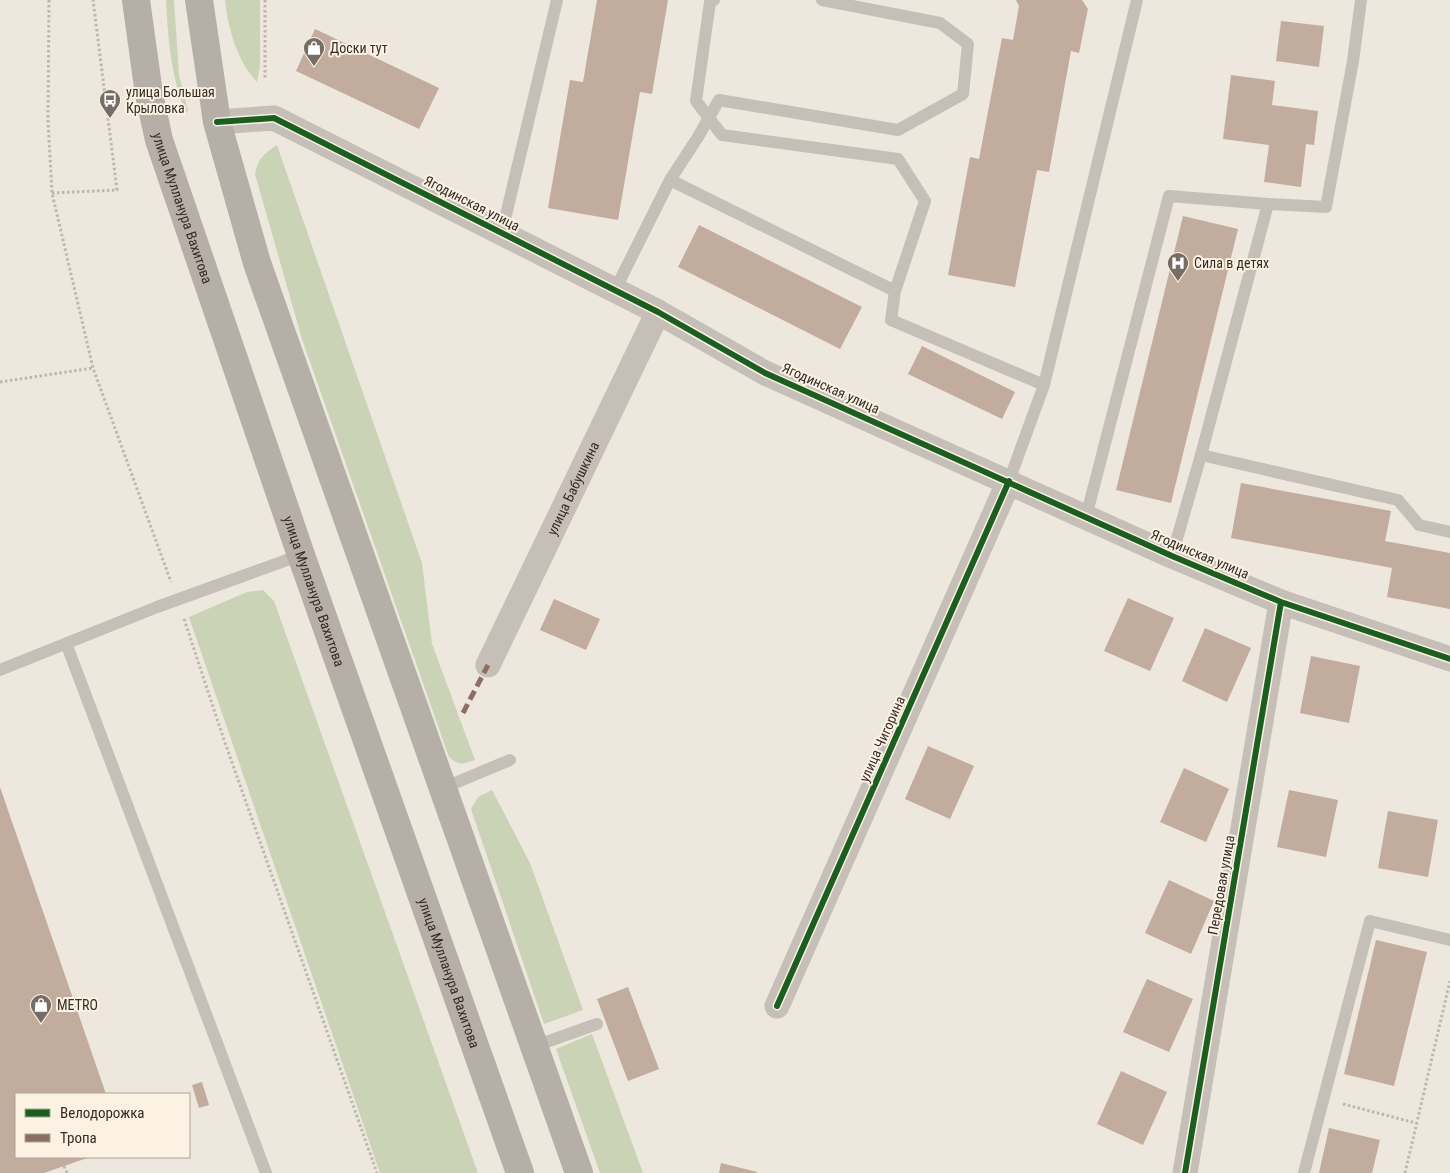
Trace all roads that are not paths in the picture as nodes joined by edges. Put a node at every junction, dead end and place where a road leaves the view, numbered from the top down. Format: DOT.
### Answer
graph roads {
  1 [pos="136,0"];
  2 [pos="200,0"];
  3 [pos="557,0"];
  4 [pos="714,0"];
  5 [pos="822,0"];
  6 [pos="1137,0"];
  7 [pos="1361,0"];
  8 [pos="217,122"];
  9 [pos="670,180"];
  10 [pos="1268,204"];
  11 [pos="502,232"];
  12 [pos="615,290"];
  13 [pos="895,291"];
  14 [pos="658,312"];
  15 [pos="1044,385"];
  16 [pos="1201,455"];
  17 [pos="1009,482"];
  18 [pos="1086,516"];
  19 [pos="1450,532"];
  20 [pos="302,555"];
  21 [pos="1172,556"];
  22 [pos="1281,602"];
  23 [pos="66,643"];
  24 [pos="1450,659"];
  25 [pos="488,665"];
  26 [pos="0,670"];
  27 [pos="510,760"];
  28 [pos="443,788"];
  29 [pos="1450,940"];
  30 [pos="777,1006"];
  31 [pos="596,1024"];
  32 [pos="535,1046"];
  33 [pos="266,1173"];
  34 [pos="520,1173"];
  35 [pos="579,1173"];
  36 [pos="1185,1173"];
  37 [pos="1304,1173"];
  1 -- 20 [label="main road, улица Мулланура Вахитова"];
  2 -- 8 [label="main road"];
  3 -- 11 [label="lane"];
  4 -- 13 [label="lane"];
  5 -- 9 [label="lane"];
  6 -- 15 [label="lane"];
  7 -- 10 [label="lane"];
  8 -- 11 [label="street, Ягодинская улица"];
  8 -- 28 [label="main road"];
  9 -- 12 [label="lane"];
  9 -- 13 [label="lane"];
  10 -- 16 [label="lane"];
  10 -- 18 [label="lane"];
  11 -- 12 [label="street, Ягодинская улица"];
  12 -- 14 [label="street, Ягодинская улица"];
  13 -- 15 [label="lane"];
  14 -- 17 [label="street, Ягодинская улица"];
  14 -- 25 [label="street, улица Бабушкина"];
  15 -- 17 [label="lane"];
  16 -- 19 [label="lane"];
  16 -- 21 [label="lane"];
  17 -- 18 [label="street, Ягодинская улица"];
  17 -- 30 [label="street, улица Чигорина"];
  18 -- 21 [label="street, Ягодинская улица"];
  20 -- 23 [label="lane"];
  20 -- 34 [label="main road, улица Мулланура Вахитова"];
  21 -- 22 [label="street, Ягодинская улица"];
  22 -- 24 [label="street, Ягодинская улица"];
  22 -- 36 [label="street, Передовая улица"];
  23 -- 26 [label="lane"];
  23 -- 33 [label="lane"];
  27 -- 28 [label="lane"];
  28 -- 32 [label="main road"];
  29 -- 37 [label="lane"];
  31 -- 32 [label="lane"];
  32 -- 35 [label="main road"];
}
